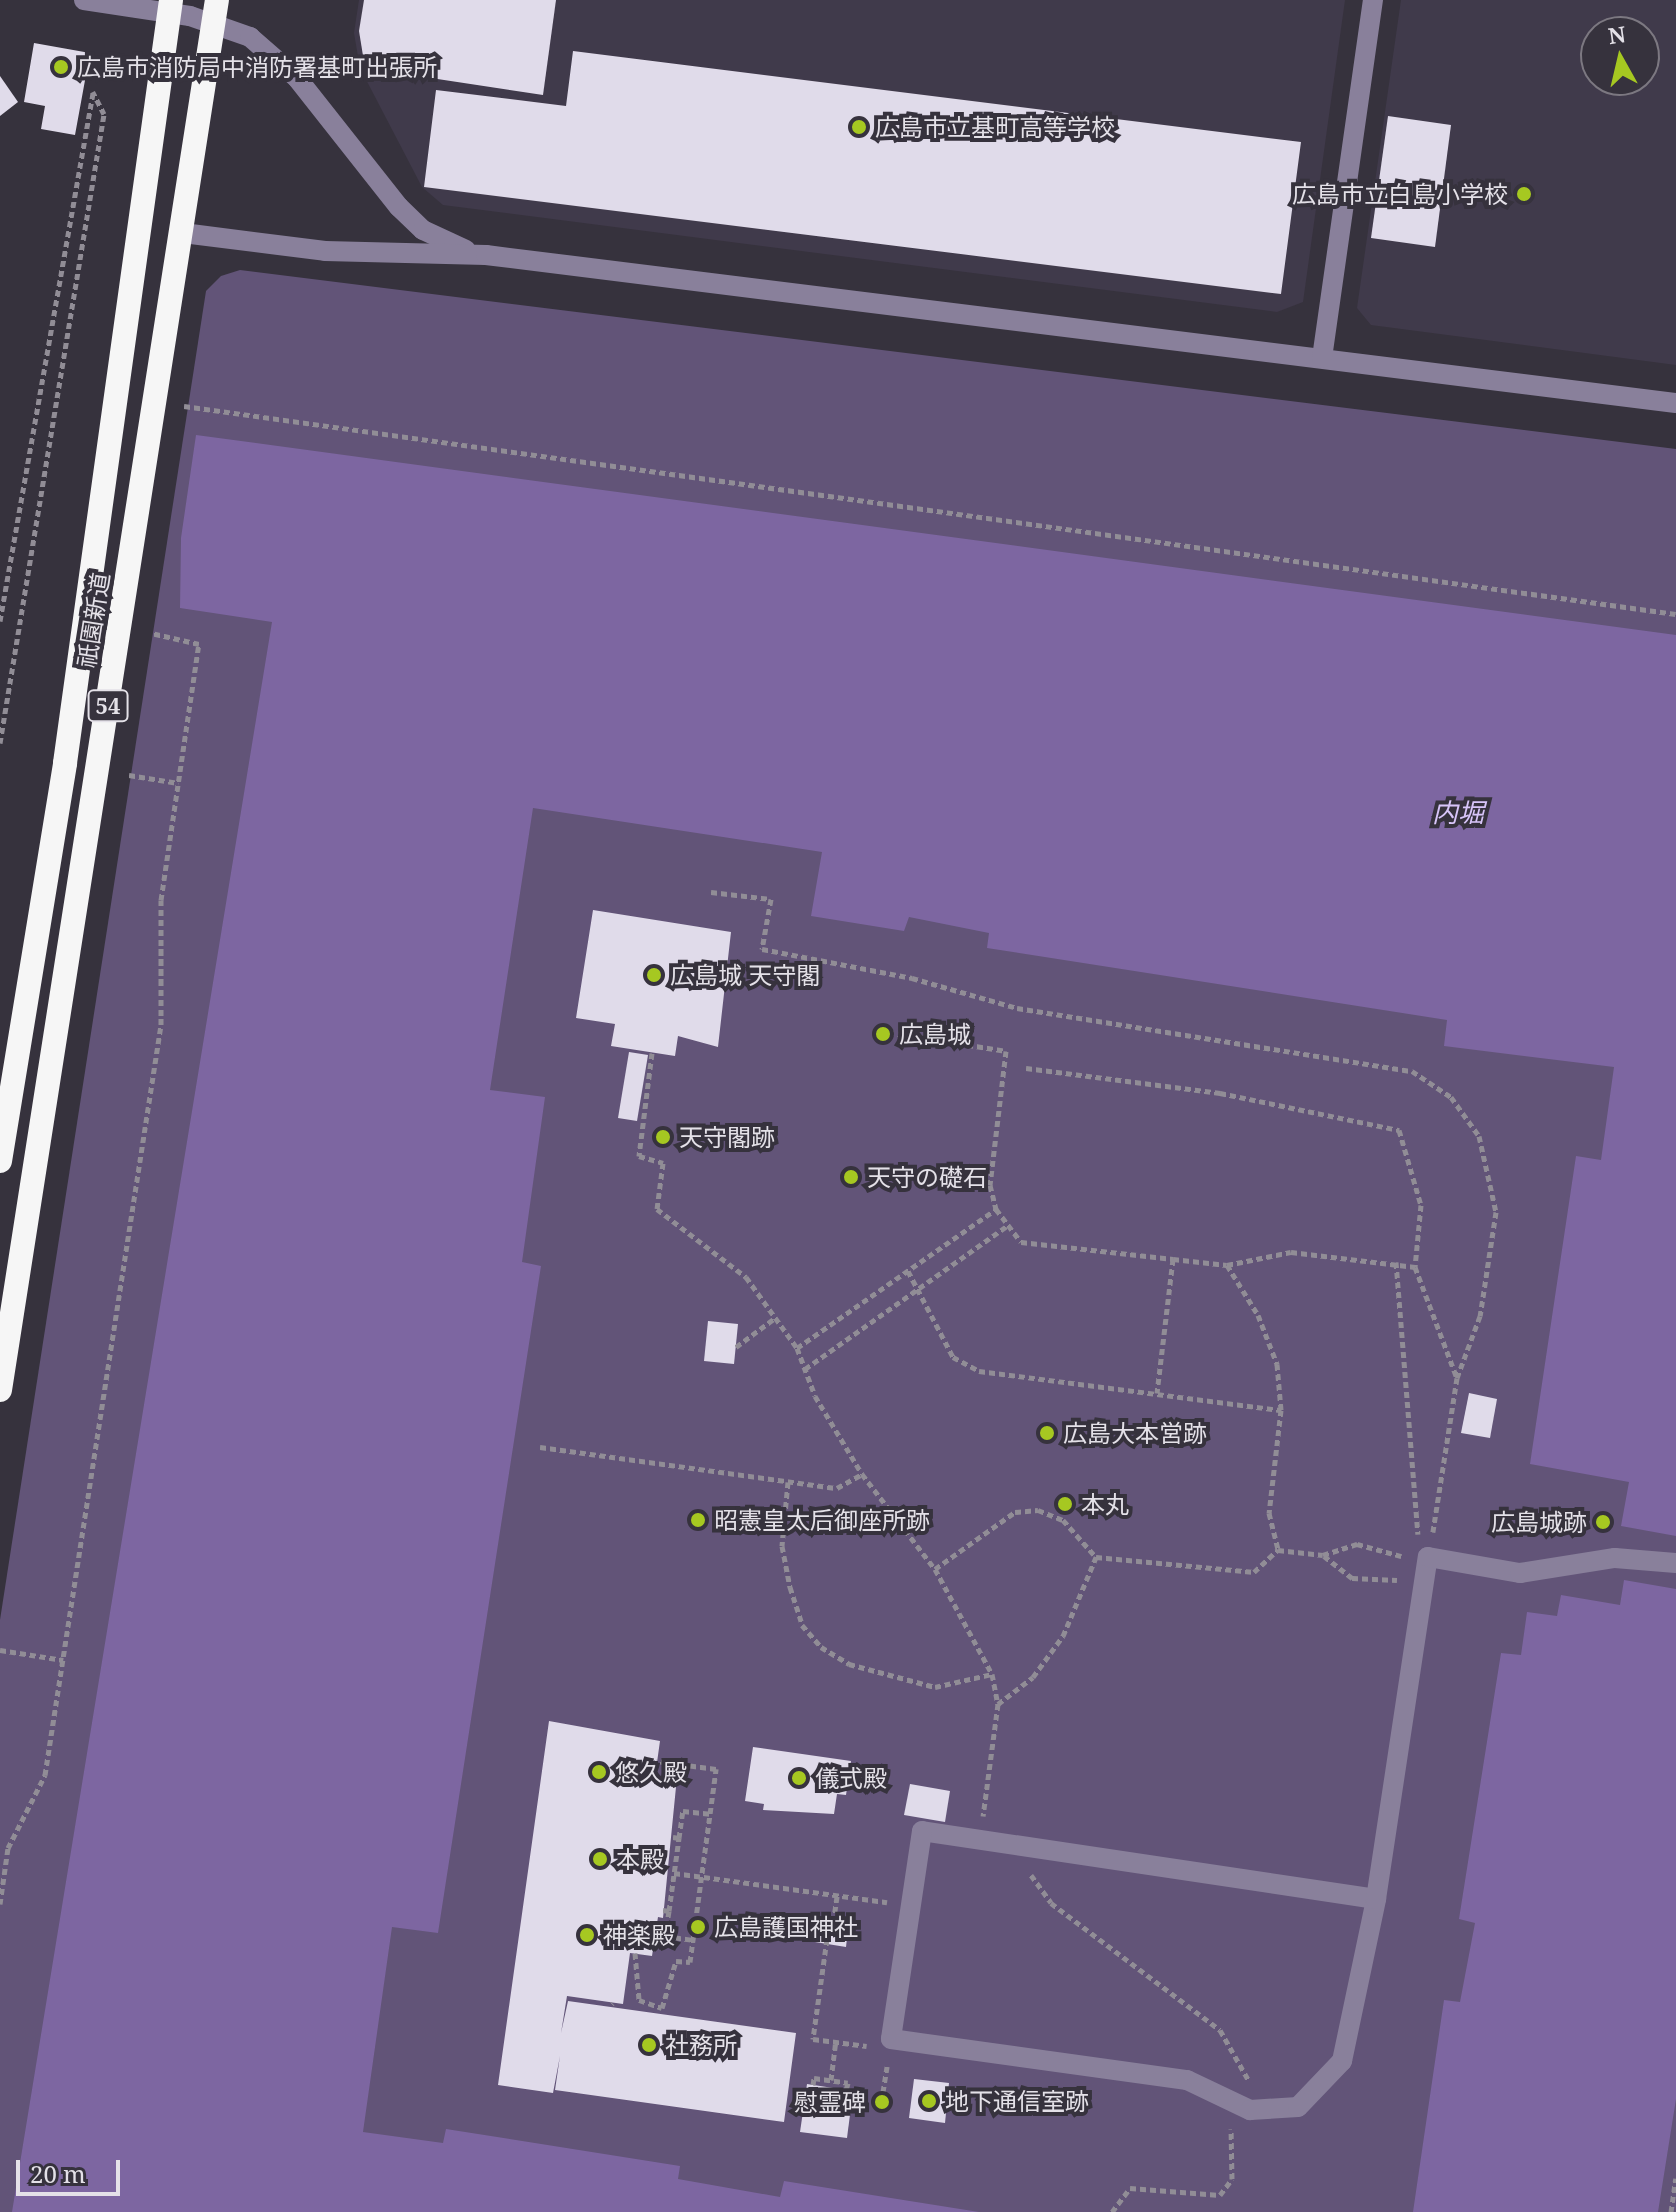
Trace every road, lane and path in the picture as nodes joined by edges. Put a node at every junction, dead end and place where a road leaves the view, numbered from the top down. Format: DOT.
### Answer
graph roads {
  1 [pos="84,0"];
  2 [pos="1373,0"];
  3 [pos="171,6"];
  4 [pos="216,11"];
  5 [pos="183,233"];
  6 [pos="486,255"];
  7 [pos="1322,358"];
  8 [pos="1676,403"];
  9 [pos="184,406"];
  10 [pos="1676,614"];
  11 [pos="0,621"];
  12 [pos="151,633"];
  13 [pos="0,743"];
  14 [pos="129,775"];
  15 [pos="178,783"];
  16 [pos="711,892"];
  17 [pos="888,1032"];
  18 [pos="652,1053"];
  19 [pos="1026,1068"];
  20 [pos="0,1161"];
  21 [pos="996,1209"];
  22 [pos="1007,1226"];
  23 [pos="1173,1259"];
  24 [pos="1396,1262"];
  25 [pos="1227,1265"];
  26 [pos="1415,1267"];
  27 [pos="908,1271"];
  28 [pos="921,1288"];
  29 [pos="775,1318"];
  30 [pos="736,1347"];
  31 [pos="797,1348"];
  32 [pos="805,1369"];
  33 [pos="1457,1378"];
  34 [pos="0,1390"];
  35 [pos="1157,1393"];
  36 [pos="1281,1410"];
  37 [pos="540,1447"];
  38 [pos="862,1474"];
  39 [pos="788,1482"];
  40 [pos="1278,1550"];
  41 [pos="1323,1555"];
  42 [pos="1096,1557"];
  43 [pos="1428,1557"];
  44 [pos="1405,1560"];
  45 [pos="1676,1563"];
  46 [pos="935,1569"];
  47 [pos="1402,1577"];
  48 [pos="0,1650"];
  49 [pos="63,1660"];
  50 [pos="992,1674"];
  51 [pos="998,1704"];
  52 [pos="657,1761"];
  53 [pos="987,1781"];
  54 [pos="710,1814"];
  55 [pos="1025,1847"];
  56 [pos="674,1873"];
  57 [pos="701,1877"];
  58 [pos="837,1895"];
  59 [pos="1376,1899"];
  60 [pos="0,1904"];
  61 [pos="910,1906"];
  62 [pos="832,1932"];
  63 [pos="827,1939"];
  64 [pos="693,1940"];
  65 [pos="635,1953"];
  66 [pos="836,2042"];
  67 [pos="890,2044"];
  68 [pos="831,2080"];
  69 [pos="813,2085"];
  70 [pos="846,2090"];
  71 [pos="883,2092"];
  72 [pos="1241,2107"];
  73 [pos="1676,2178"];
  74 [pos="1112,2212"];
  75 [pos="1671,2212"];
  1 -- 3 [label="street"];
  2 -- 7 [label="street"];
  3 -- 4 [label="street"];
  3 -- 20 [label="highway, 祇園新道 / 54"];
  4 -- 5 [label="highway, 祇園新道 / 54"];
  4 -- 6 [label="street"];
  5 -- 6 [label="street"];
  5 -- 34 [label="highway, 祇園新道 / 54"];
  6 -- 7 [label="street"];
  7 -- 8 [label="street"];
  9 -- 10 [label="path"];
  11 -- 13 [label="path"];
  12 -- 15 [label="path"];
  14 -- 15 [label="path"];
  15 -- 49 [label="path"];
  16 -- 33 [label="path"];
  17 -- 21 [label="path"];
  18 -- 29 [label="path"];
  19 -- 26 [label="path"];
  21 -- 22 [label="path"];
  21 -- 27 [label="path"];
  22 -- 23 [label="path"];
  22 -- 28 [label="path"];
  23 -- 25 [label="path"];
  23 -- 35 [label="path"];
  24 -- 25 [label="path"];
  24 -- 26 [label="path"];
  24 -- 43 [label="path"];
  25 -- 36 [label="path"];
  26 -- 33 [label="path"];
  27 -- 28 [label="path"];
  27 -- 31 [label="path"];
  28 -- 32 [label="path"];
  28 -- 35 [label="path"];
  29 -- 30 [label="path"];
  29 -- 31 [label="path"];
  31 -- 32 [label="path"];
  32 -- 38 [label="path"];
  33 -- 43 [label="path"];
  35 -- 36 [label="path"];
  36 -- 40 [label="path"];
  37 -- 39 [label="path"];
  38 -- 39 [label="path"];
  38 -- 46 [label="path"];
  39 -- 50 [label="path"];
  40 -- 41 [label="path"];
  40 -- 42 [label="path"];
  41 -- 44 [label="path"];
  41 -- 47 [label="path"];
  42 -- 46 [label="path"];
  42 -- 51 [label="path"];
  43 -- 45 [label="street"];
  43 -- 59 [label="street"];
  46 -- 50 [label="path"];
  48 -- 49 [label="path"];
  49 -- 60 [label="path"];
  50 -- 51 [label="path"];
  51 -- 53 [label="path"];
  52 -- 54 [label="path"];
  54 -- 56 [label="path"];
  54 -- 57 [label="path"];
  55 -- 59 [label="street"];
  55 -- 61 [label="street"];
  55 -- 72 [label="path"];
  56 -- 57 [label="path"];
  56 -- 64 [label="path"];
  57 -- 58 [label="path"];
  57 -- 64 [label="path"];
  58 -- 61 [label="path"];
  58 -- 62 [label="path"];
  59 -- 72 [label="street"];
  61 -- 67 [label="street"];
  63 -- 66 [label="path"];
  64 -- 65 [label="path"];
  66 -- 67 [label="path"];
  66 -- 68 [label="path"];
  67 -- 71 [label="path"];
  67 -- 72 [label="street"];
  68 -- 69 [label="path"];
  68 -- 70 [label="path"];
  72 -- 74 [label="path"];
  73 -- 75 [label="path"];
}
